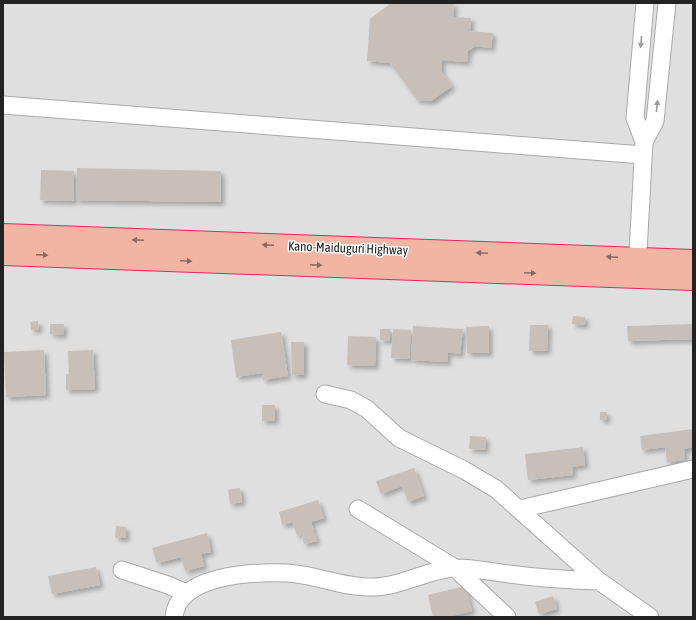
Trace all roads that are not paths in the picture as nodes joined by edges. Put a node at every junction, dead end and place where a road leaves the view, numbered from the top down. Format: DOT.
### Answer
graph roads {
  1 [pos="645,3"];
  2 [pos="667,3"];
  3 [pos="3,105"];
  4 [pos="643,148"];
  5 [pos="3,235"];
  6 [pos="3,254"];
  7 [pos="693,260"];
  8 [pos="637,268"];
  9 [pos="693,279"];
  10 [pos="325,394"];
  11 [pos="693,469"];
  12 [pos="520,508"];
  13 [pos="358,509"];
  14 [pos="455,568"];
  15 [pos="122,570"];
  16 [pos="599,581"];
  17 [pos="186,593"];
  18 [pos="174,617"];
  19 [pos="508,617"];
  20 [pos="650,617"];
  1 -- 4 [label="street, one-way"];
  4 -- 2 [label="street, one-way"];
  3 -- 4 [label="street"];
  4 -- 8 [label="street"];
  8 -- 5 [label="highway, Kano-Maiduguri Highway, one-way"];
  6 -- 8 [label="highway, Kano-Maiduguri Highway, one-way"];
  7 -- 8 [label="highway, Kano-Maiduguri Highway"];
  8 -- 9 [label="highway, Kano-Maiduguri Highway"];
  10 -- 12 [label="street"];
  11 -- 12 [label="street"];
  12 -- 16 [label="street"];
  13 -- 14 [label="street"];
  14 -- 16 [label="street"];
  14 -- 17 [label="street"];
  14 -- 19 [label="street"];
  15 -- 17 [label="street"];
  16 -- 20 [label="street"];
  17 -- 18 [label="street"];
}
